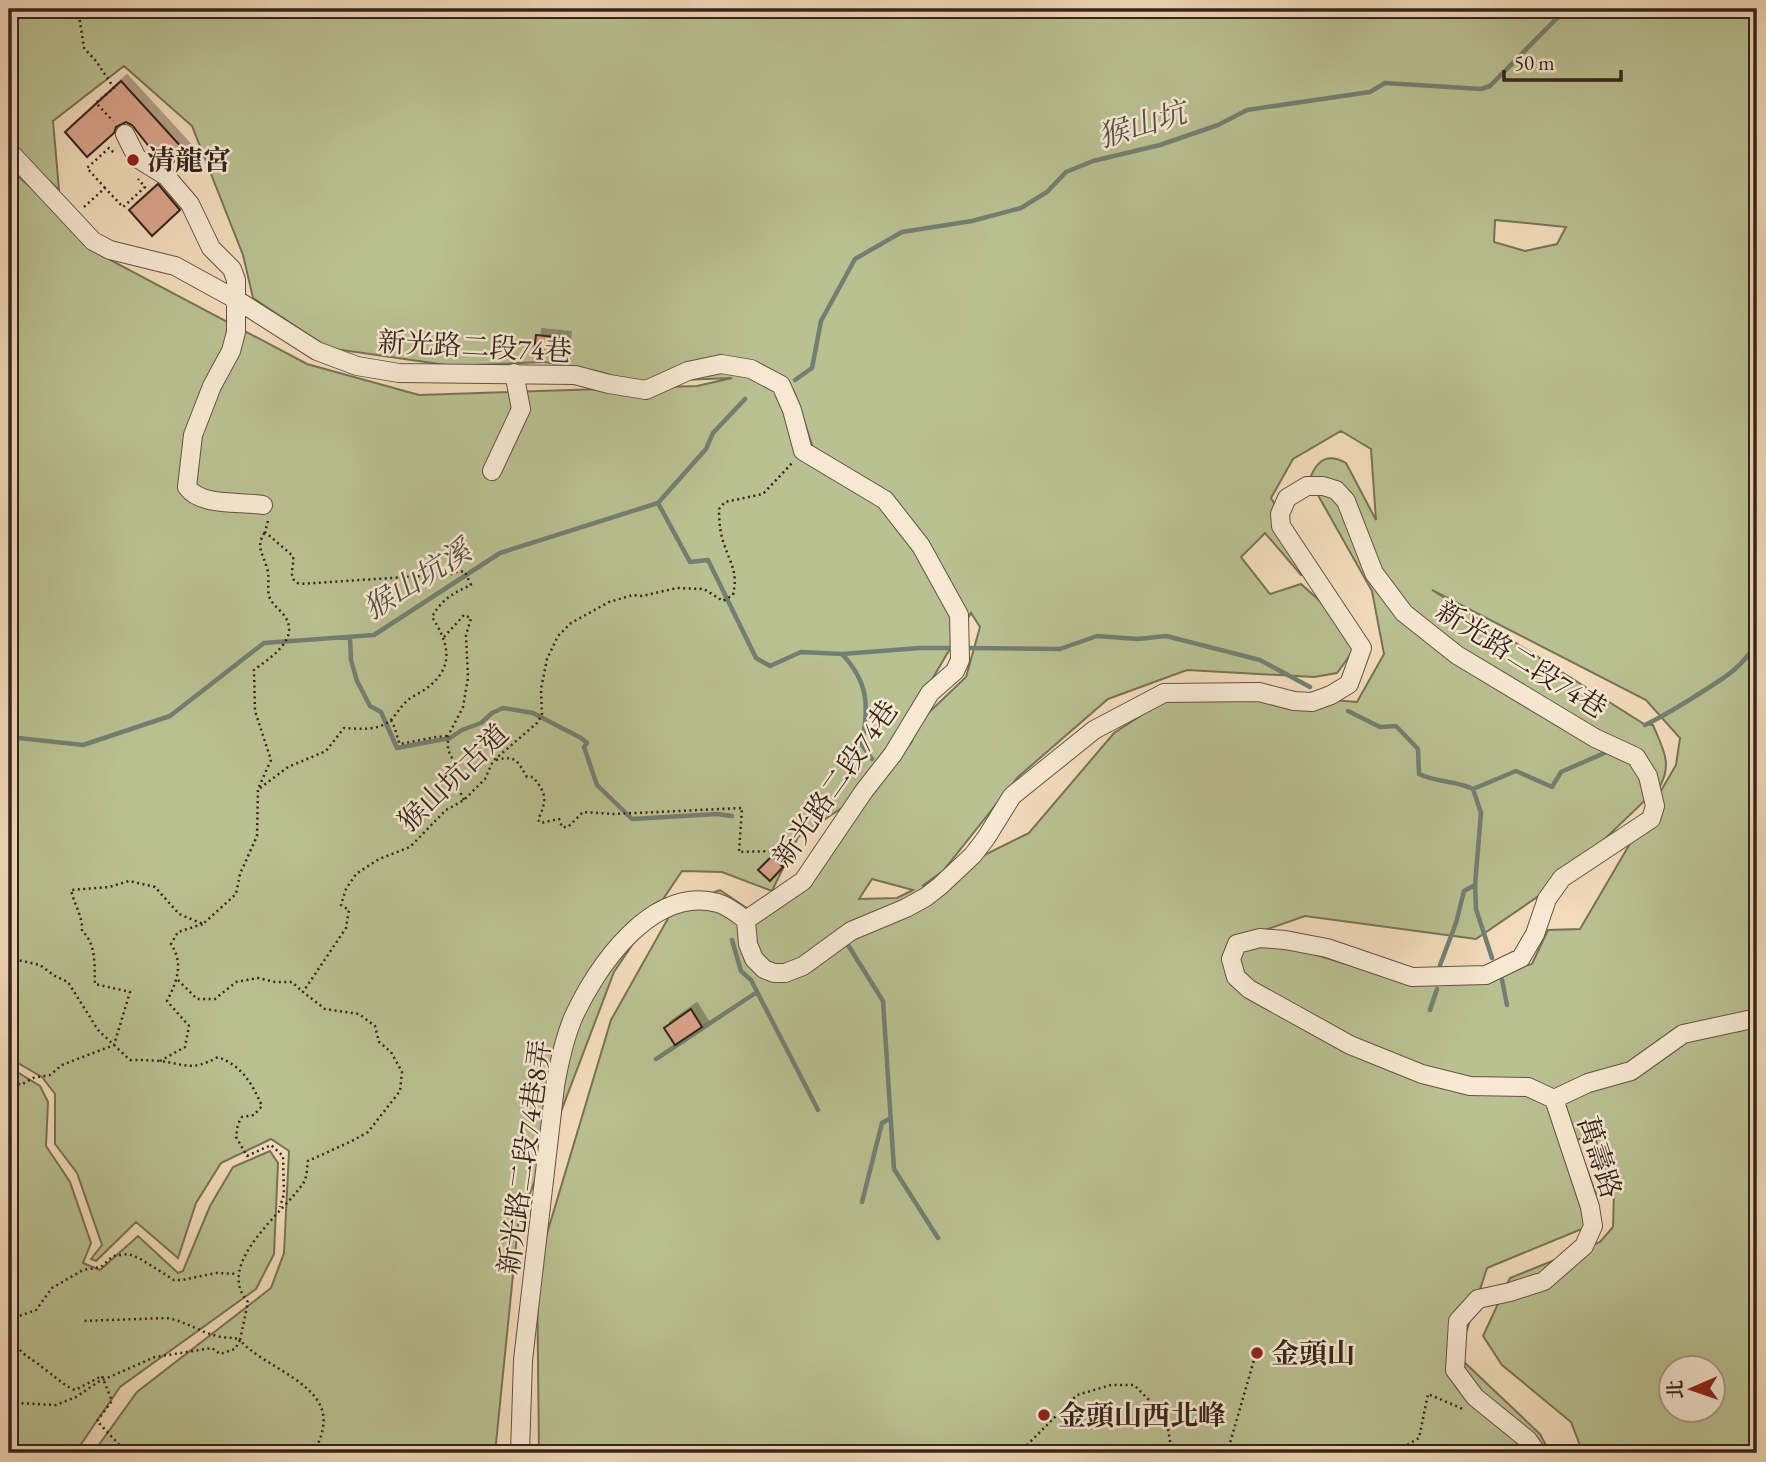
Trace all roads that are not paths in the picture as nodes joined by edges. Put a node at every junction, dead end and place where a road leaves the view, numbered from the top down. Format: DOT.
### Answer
graph roads {
  1 [pos="125,134"];
  2 [pos="9,151"];
  3 [pos="237,300"];
  4 [pos="513,373"];
  5 [pos="492,471"];
  6 [pos="263,505"];
  7 [pos="746,920"];
  8 [pos="1757,1018"];
  9 [pos="1554,1099"];
  10 [pos="520,1453"];
  11 [pos="1537,1453"];
  1 -- 3 [label="street"];
  2 -- 3 [label="street, 新光路二段74巷"];
  3 -- 4 [label="street, 新光路二段74巷"];
  3 -- 6 [label="street"];
  4 -- 5 [label="street"];
  4 -- 7 [label="street, 新光路二段74巷"];
  7 -- 9 [label="street, 新光路二段74巷"];
  7 -- 10 [label="street, 新光路二段74巷8弄"];
  8 -- 9 [label="street"];
  9 -- 11 [label="street, 萬壽路"];
}
